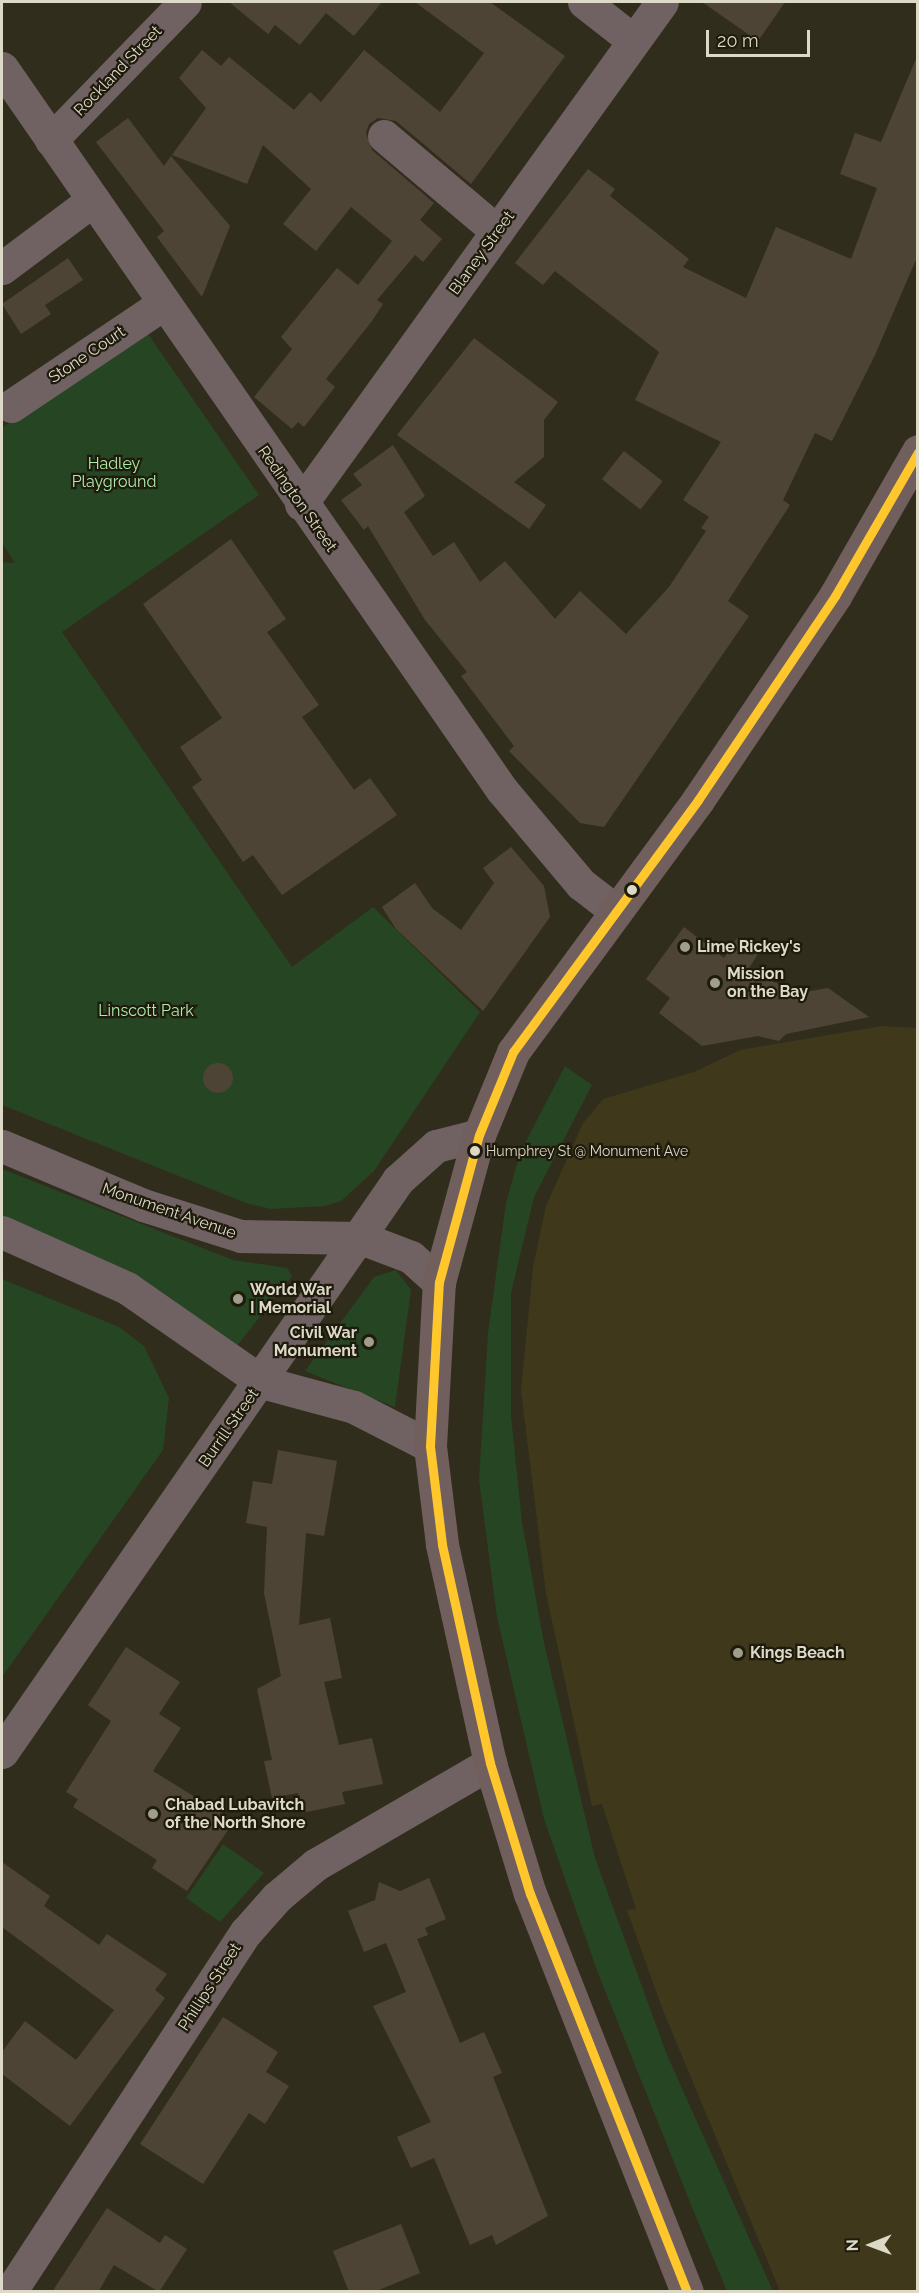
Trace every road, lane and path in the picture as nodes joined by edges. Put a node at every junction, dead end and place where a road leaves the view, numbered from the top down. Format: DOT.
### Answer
graph roads {
  1 [pos="185,2"];
  2 [pos="584,2"];
  3 [pos="662,2"];
  4 [pos="634,41"];
  5 [pos="2,68"];
  6 [pos="384,136"];
  7 [pos="51,140"];
  8 [pos="93,200"];
  9 [pos="497,231"];
  10 [pos="2,268"];
  11 [pos="163,304"];
  12 [pos="10,406"];
  13 [pos="918,451"];
  14 [pos="301,504"];
  15 [pos="616,911"];
  16 [pos="478,1135"];
  17 [pos="2,1146"];
  18 [pos="2,1232"];
  19 [pos="360,1238"];
  20 [pos="439,1282"];
  21 [pos="261,1382"];
  22 [pos="429,1446"];
  23 [pos="2,1752"];
  24 [pos="489,1762"];
  25 [pos="10,2292"];
  26 [pos="687,2292"];
  1 -- 7 [label="street, Rockland Street"];
  2 -- 4 [label="street"];
  3 -- 4 [label="street, Blaney Street"];
  4 -- 9 [label="street, Blaney Street"];
  5 -- 7 [label="street, Redington Street"];
  6 -- 9 [label="street"];
  7 -- 8 [label="street, Redington Street"];
  8 -- 10 [label="street"];
  8 -- 11 [label="street, Redington Street"];
  9 -- 14 [label="street, Blaney Street"];
  11 -- 12 [label="street, Stone Court"];
  11 -- 14 [label="street, Redington Street"];
  13 -- 15 [label="main road"];
  14 -- 15 [label="street, Redington Street"];
  15 -- 16 [label="main road"];
  16 -- 19 [label="street, Burrill Street"];
  16 -- 20 [label="main road"];
  17 -- 19 [label="street, Monument Avenue"];
  18 -- 21 [label="street"];
  19 -- 20 [label="street, Monument Avenue"];
  19 -- 21 [label="street, Burrill Street"];
  20 -- 22 [label="main road"];
  21 -- 22 [label="street"];
  21 -- 23 [label="street, Burrill Street"];
  22 -- 24 [label="main road"];
  24 -- 25 [label="street, Phillips Street"];
  24 -- 26 [label="main road"];
}
